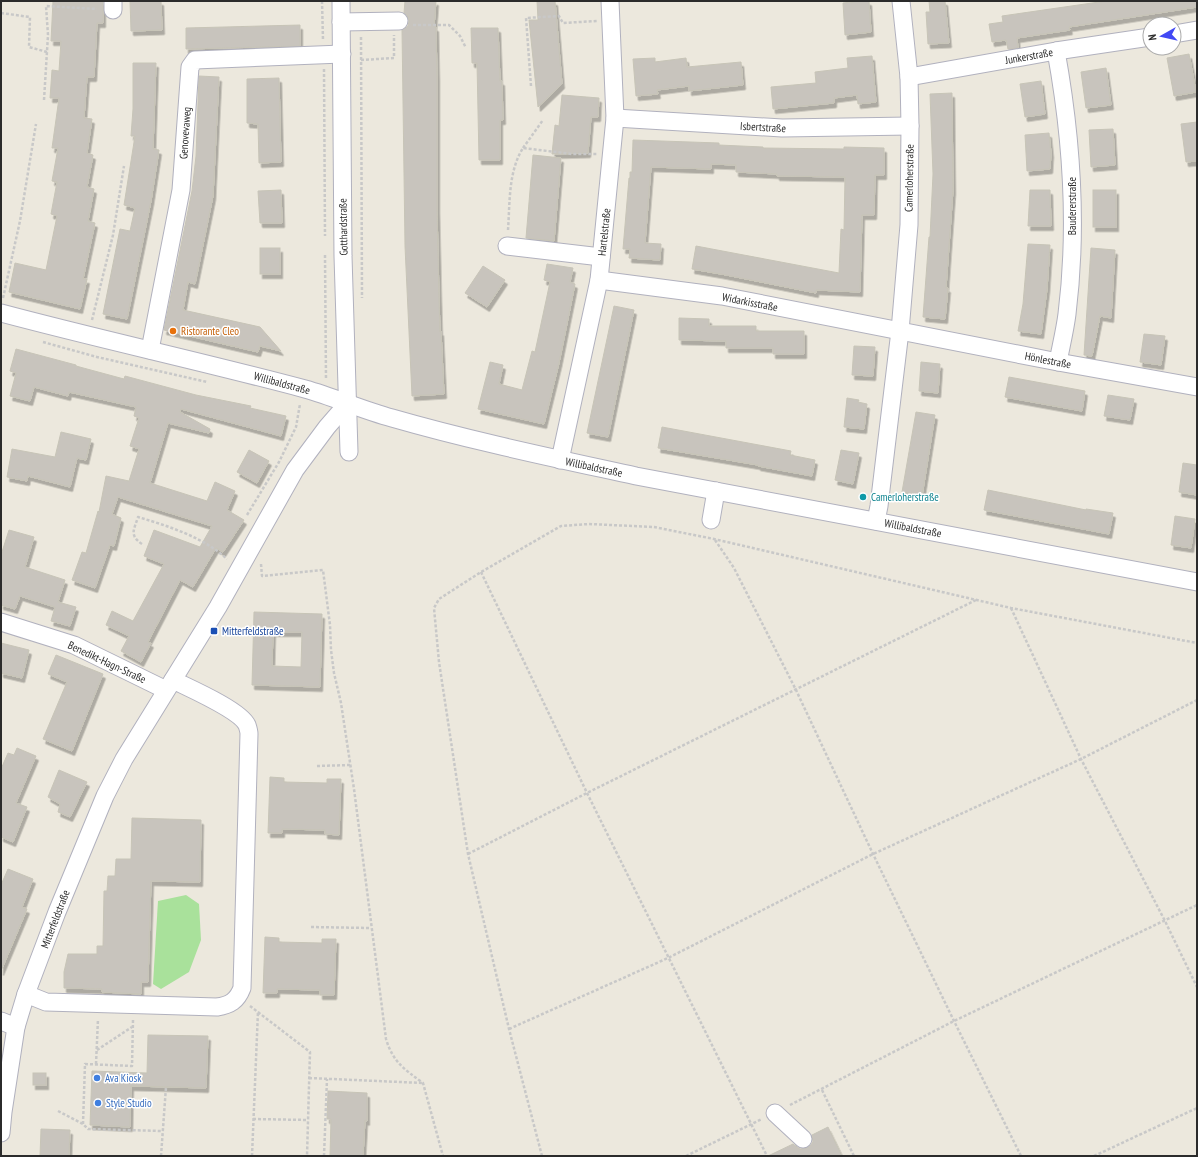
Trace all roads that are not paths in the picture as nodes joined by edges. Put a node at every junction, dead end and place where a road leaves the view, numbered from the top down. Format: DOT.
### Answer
graph roads {
  1 [pos="341,1"];
  2 [pos="610,1"];
  3 [pos="901,1"];
  4 [pos="341,22"];
  5 [pos="400,26"];
  6 [pos="1197,30"];
  7 [pos="1182,33"];
  8 [pos="1142,38"];
  9 [pos="1056,51"];
  10 [pos="342,54"];
  11 [pos="909,77"];
  12 [pos="615,118"];
  13 [pos="910,126"];
  14 [pos="507,246"];
  15 [pos="601,257"];
  16 [pos="599,280"];
  17 [pos="2,307"];
  18 [pos="900,331"];
  19 [pos="150,350"];
  20 [pos="1058,362"];
  21 [pos="1197,387"];
  22 [pos="347,404"];
  23 [pos="349,452"];
  24 [pos="560,460"];
  25 [pos="716,491"];
  26 [pos="711,520"];
  27 [pos="876,521"];
  28 [pos="1197,582"];
  29 [pos="1,622"];
  30 [pos="169,685"];
  31 [pos="26,994"];
  32 [pos="8,1024"];
  33 [pos="775,1112"];
  34 [pos="1,1128"];
  35 [pos="803,1139"];
  1 -- 4 [label="street, Gotthardstraße"];
  2 -- 12 [label="street, Hartelstraße"];
  3 -- 11 [label="street, Camerloherstraße"];
  4 -- 5 [label="street"];
  4 -- 10 [label="street, Gotthardstraße"];
  6 -- 7 [label="street"];
  8 -- 9 [label="street, Junkerstraße"];
  9 -- 11 [label="street, Junkerstraße"];
  9 -- 20 [label="street, Baudererstraße"];
  10 -- 19 [label="street, Genovevaweg"];
  10 -- 22 [label="street, Gotthardstraße"];
  11 -- 13 [label="street, Camerloherstraße"];
  12 -- 13 [label="street, Isbertstraße"];
  12 -- 15 [label="street, Hartelstraße"];
  13 -- 18 [label="street, Camerloherstraße"];
  14 -- 15 [label="street"];
  15 -- 16 [label="street, Hartelstraße"];
  16 -- 18 [label="street, Widarkisstraße"];
  16 -- 24 [label="street, Hartelstraße"];
  17 -- 19 [label="street, Willibaldstraße"];
  18 -- 20 [label="street, Hönlestraße"];
  18 -- 27 [label="street, Camerloherstraße"];
  19 -- 22 [label="street, Willibaldstraße"];
  20 -- 21 [label="street, Hönlestraße"];
  22 -- 23 [label="street, Gotthardstraße"];
  22 -- 24 [label="street, Willibaldstraße"];
  22 -- 30 [label="street, Mitterfeldstraße"];
  24 -- 25 [label="street, Willibaldstraße"];
  25 -- 26 [label="street"];
  25 -- 27 [label="street, Willibaldstraße"];
  27 -- 28 [label="street, Willibaldstraße"];
  29 -- 30 [label="street, Benedikt-Hagn-Straße"];
  30 -- 31 [label="street, Mitterfeldstraße"];
  30 -- 31 [label="street, Benedikt-Hagn-Straße"];
  31 -- 32 [label="street, Mitterfeldstraße"];
  32 -- 34 [label="street, Mitterfeldstraße"];
  33 -- 35 [label="street"];
}
